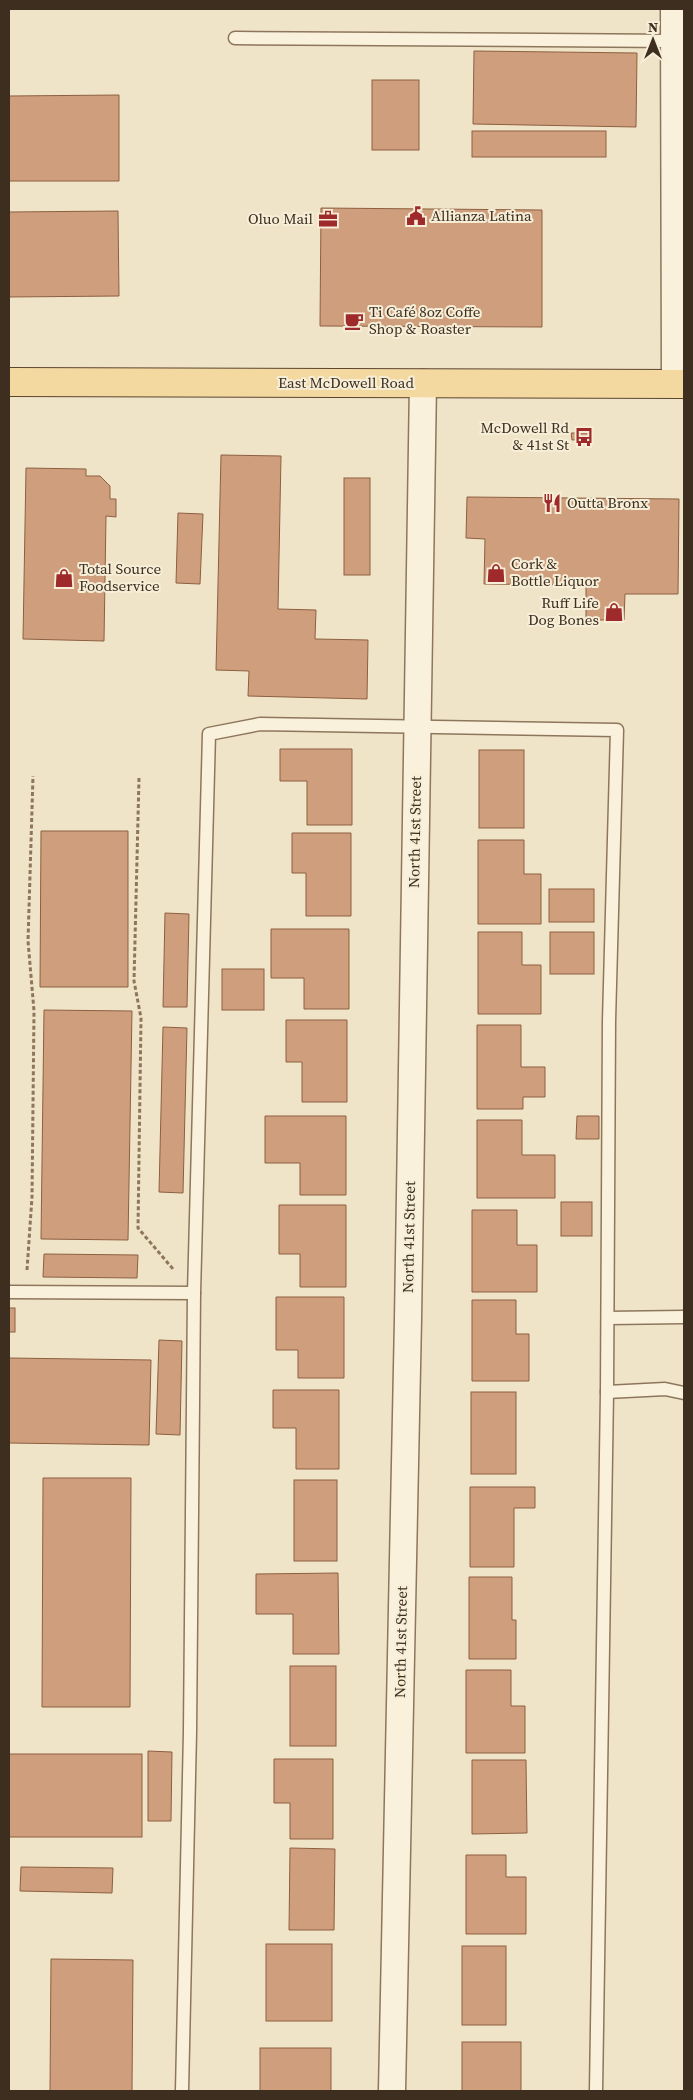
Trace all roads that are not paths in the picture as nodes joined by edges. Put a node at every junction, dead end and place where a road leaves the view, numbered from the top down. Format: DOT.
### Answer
graph roads {
  1 [pos="674,9"];
  2 [pos="235,38"];
  3 [pos="679,41"];
  4 [pos="9,382"];
  5 [pos="423,383"];
  6 [pos="680,384"];
  7 [pos="416,728"];
  8 [pos="9,1292"];
  9 [pos="194,1293"];
  10 [pos="684,1317"];
  11 [pos="608,1318"];
  12 [pos="608,1392"];
  13 [pos="684,1393"];
  14 [pos="182,2091"];
  15 [pos="392,2091"];
  16 [pos="596,2091"];
  1 -- 3 [label="street"];
  2 -- 3 [label="lane"];
  3 -- 6 [label="street"];
  4 -- 5 [label="main road, East McDowell Road"];
  5 -- 6 [label="main road, East McDowell Road"];
  5 -- 7 [label="street, North 41st Street"];
  7 -- 9 [label="lane"];
  7 -- 11 [label="lane"];
  7 -- 15 [label="street, North 41st Street"];
  8 -- 9 [label="lane"];
  9 -- 14 [label="lane"];
  10 -- 11 [label="lane"];
  11 -- 12 [label="lane"];
  12 -- 13 [label="lane"];
  12 -- 16 [label="lane"];
}
